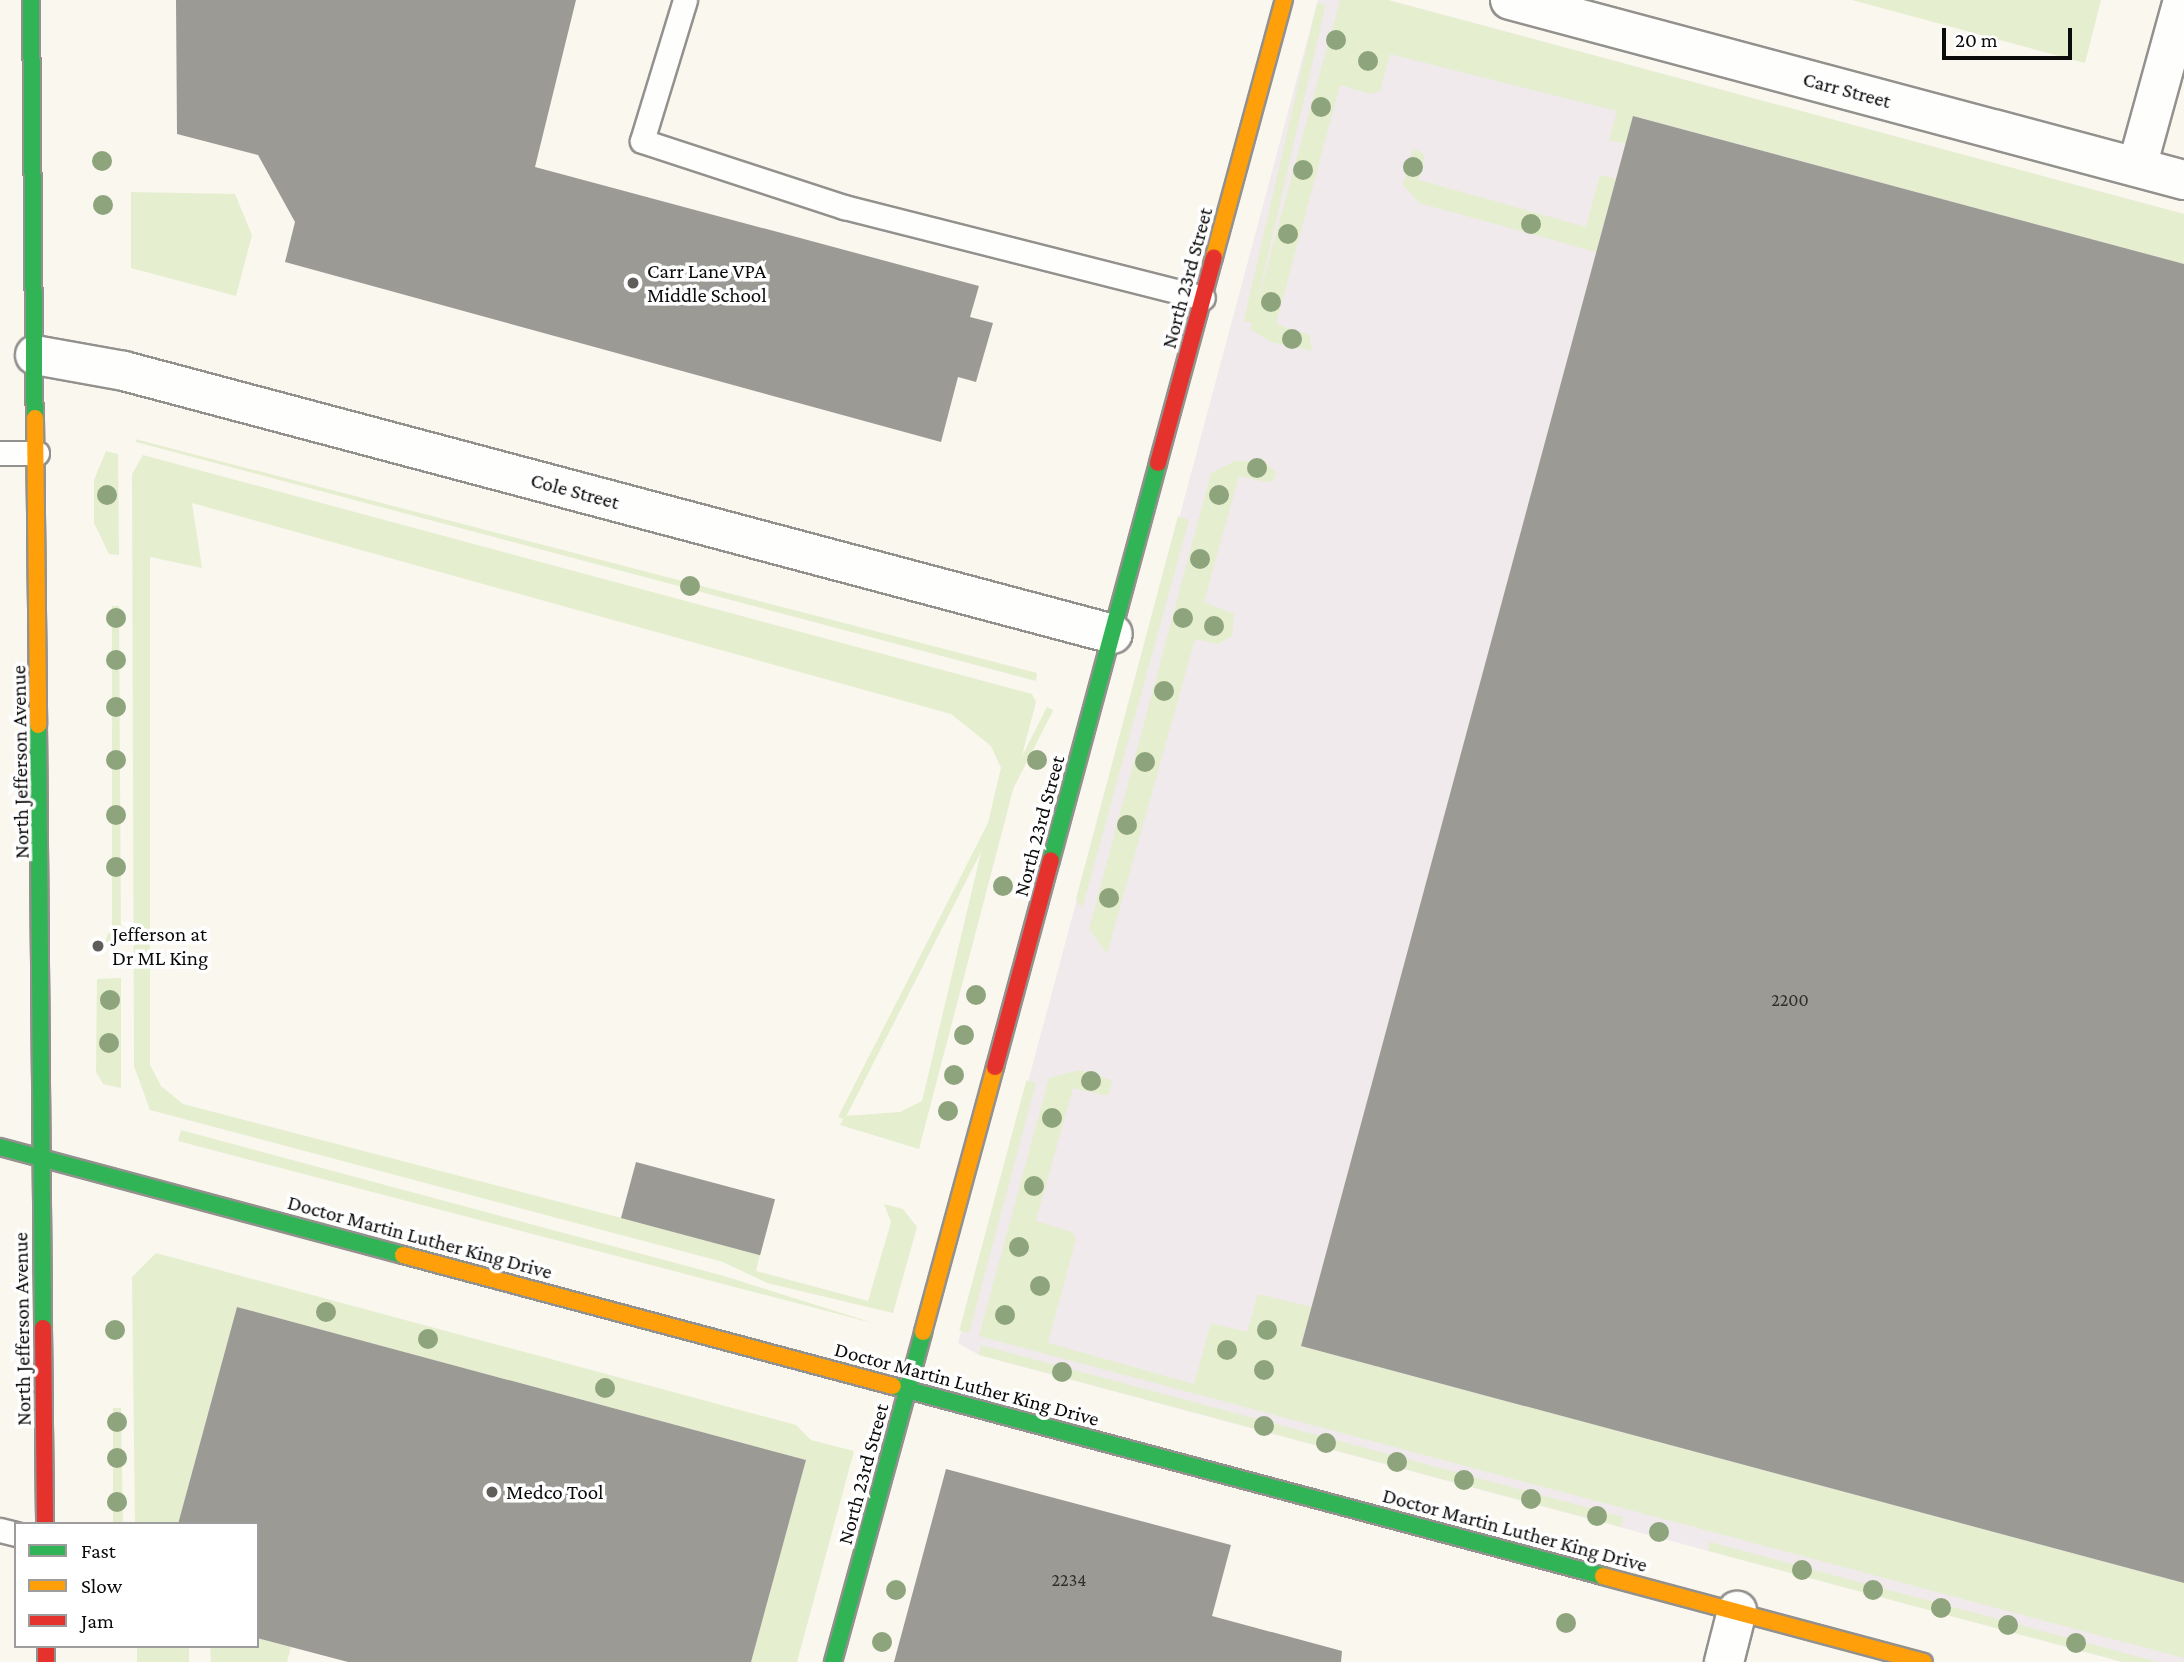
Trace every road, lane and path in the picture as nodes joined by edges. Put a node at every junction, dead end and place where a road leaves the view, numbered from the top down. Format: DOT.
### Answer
graph roads {
  1 [pos="31,0"];
  2 [pos="685,0"];
  3 [pos="1284,0"];
  4 [pos="1510,0"];
  5 [pos="2183,0"];
  6 [pos="2137,167"];
  7 [pos="2184,180"];
  8 [pos="1203,298"];
  9 [pos="35,355"];
  10 [pos="0,453"];
  11 [pos="37,453"];
  12 [pos="1113,634"];
  13 [pos="0,1147"];
  14 [pos="41,1158"];
  15 [pos="908,1390"];
  16 [pos="45,1522"];
  17 [pos="1737,1611"];
  18 [pos="833,1662"];
  19 [pos="1724,1662"];
  20 [pos="1924,1662"];
  1 -- 9 [label="main road, North Jefferson Avenue"];
  2 -- 8 [label="lane"];
  3 -- 8 [label="main road, North 23rd Street"];
  4 -- 6 [label="street, Carr Street"];
  5 -- 6 [label="street"];
  6 -- 7 [label="street, Carr Street"];
  8 -- 12 [label="main road, North 23rd Street"];
  9 -- 11 [label="main road, North Jefferson Avenue"];
  9 -- 12 [label="street, Cole Street"];
  10 -- 11 [label="lane"];
  11 -- 14 [label="main road, North Jefferson Avenue"];
  12 -- 15 [label="main road, North 23rd Street"];
  13 -- 14 [label="main road, Doctor Martin Luther King Drive"];
  14 -- 15 [label="main road, Doctor Martin Luther King Drive"];
  14 -- 16 [label="main road, North Jefferson Avenue"];
  15 -- 17 [label="main road, Doctor Martin Luther King Drive"];
  15 -- 18 [label="main road, North 23rd Street"];
  17 -- 19 [label="street"];
  17 -- 20 [label="main road, Doctor Martin Luther King Drive"];
}
